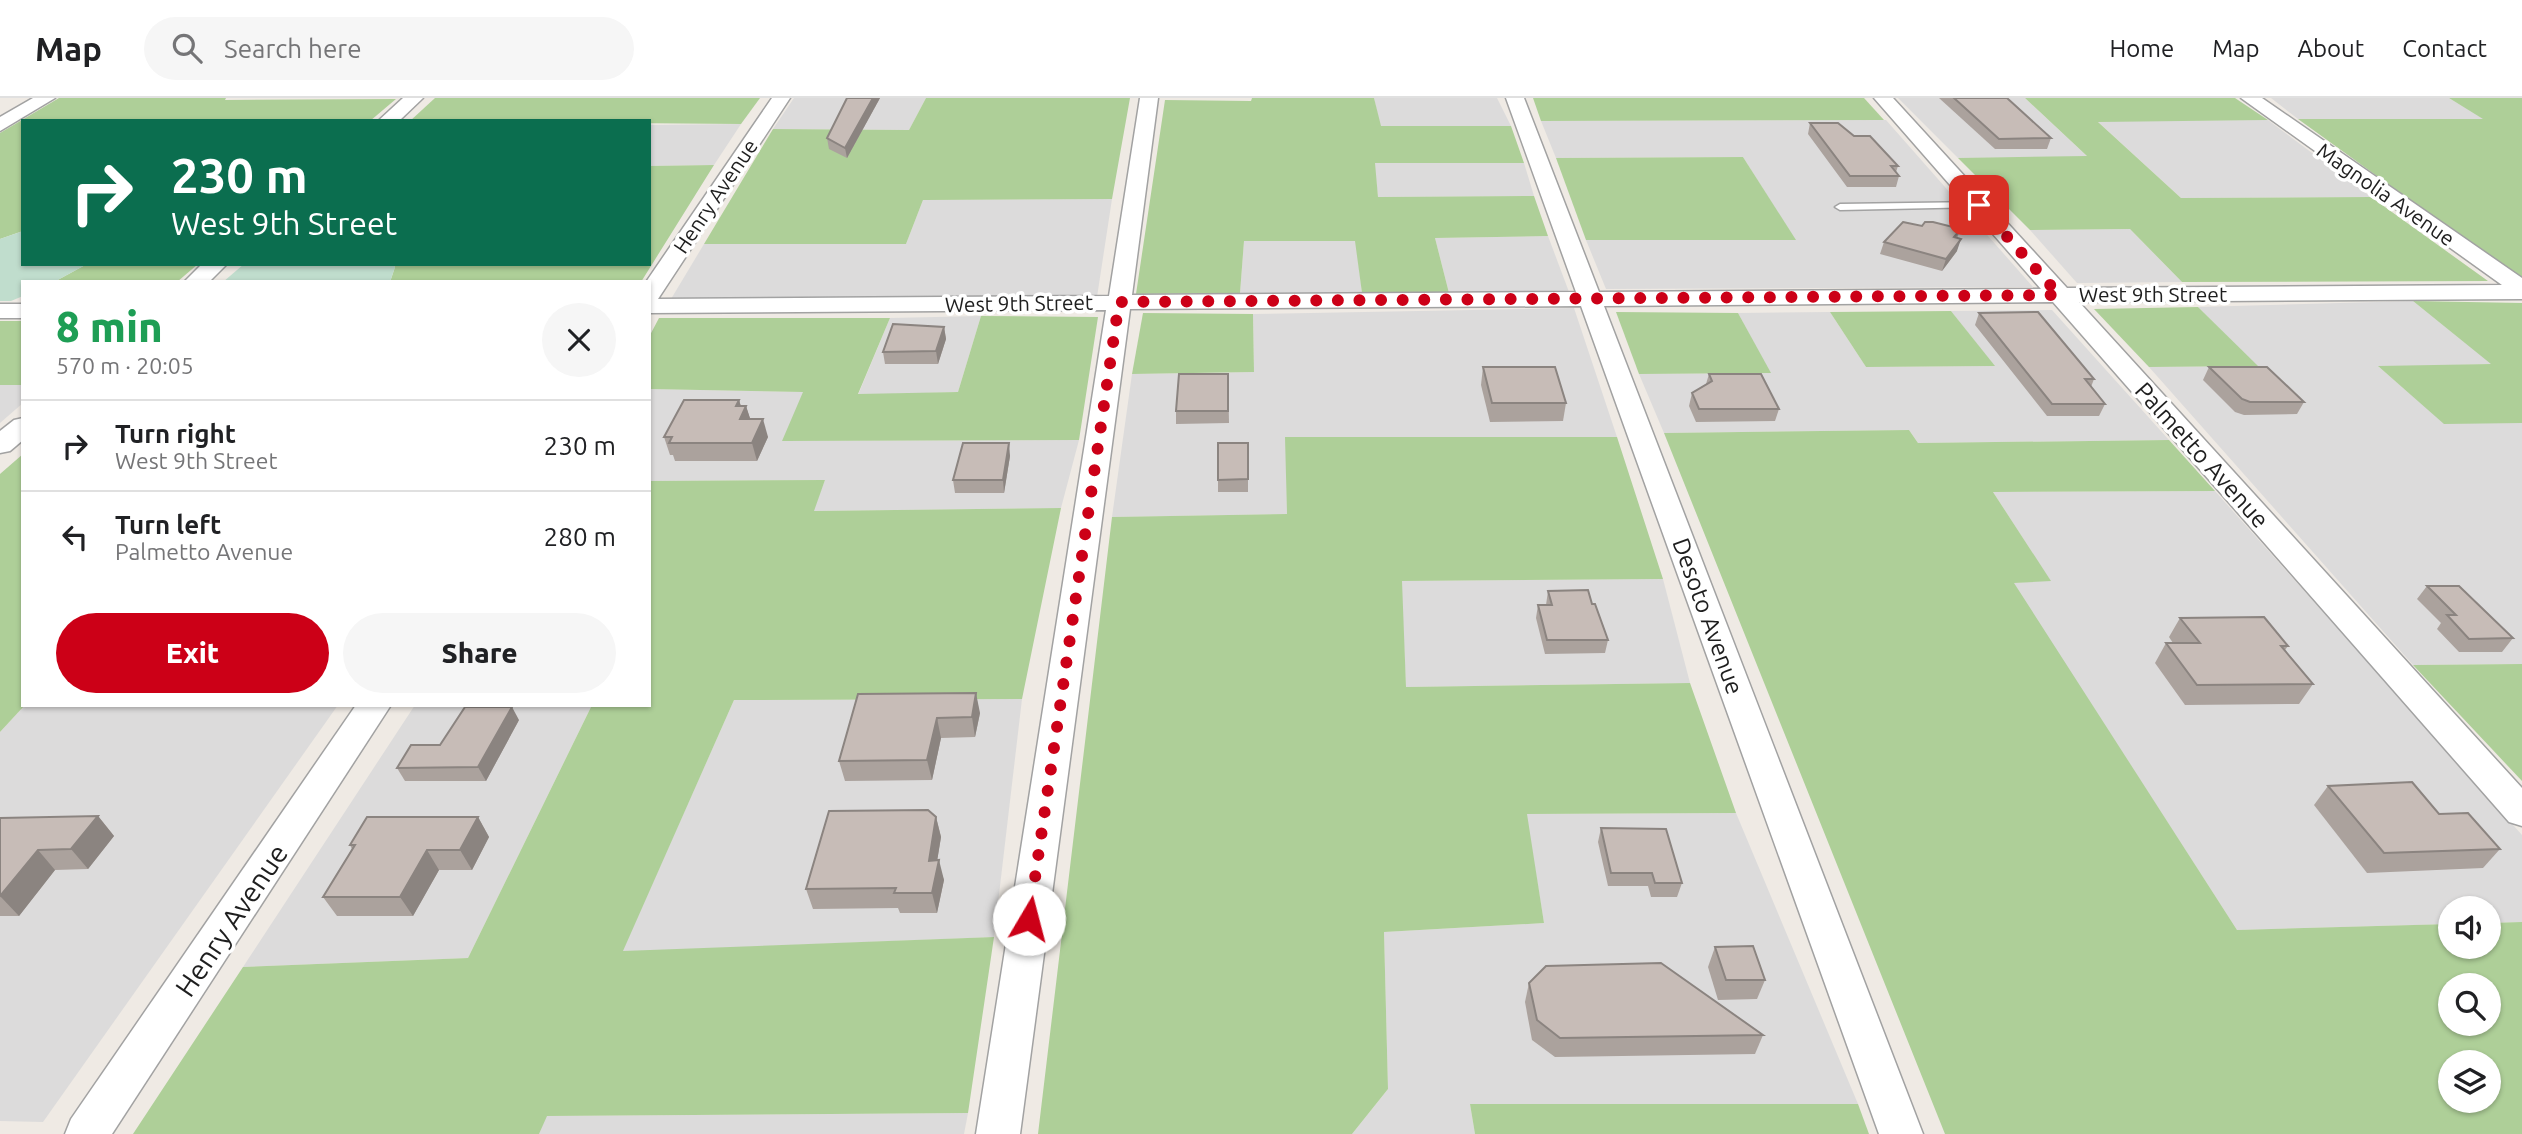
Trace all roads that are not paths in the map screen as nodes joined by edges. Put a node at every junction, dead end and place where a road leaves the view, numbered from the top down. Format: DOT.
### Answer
graph roads {
  1 [pos="46,98"];
  2 [pos="414,98"];
  3 [pos="781,98"];
  4 [pos="1149,98"];
  5 [pos="1515,98"];
  6 [pos="1883,98"];
  7 [pos="2250,98"];
  8 [pos="389,119"];
  9 [pos="0,125"];
  10 [pos="1979,205"];
  11 [pos="1840,207"];
  12 [pos="214,266"];
  13 [pos="197,280"];
  14 [pos="2522,291"];
  15 [pos="651,292"];
  16 [pos="2059,295"];
  17 [pos="1590,299"];
  18 [pos="1119,302"];
  19 [pos="651,306"];
  20 [pos="0,311"];
  21 [pos="21,311"];
  22 [pos="21,428"];
  23 [pos="0,445"];
  24 [pos="373,707"];
  25 [pos="2522,811"];
  26 [pos="87,1134"];
  27 [pos="998,1134"];
  28 [pos="1901,1134"];
  1 -- 9 [label="street"];
  2 -- 8 [label="street"];
  3 -- 15 [label="street, Henry Avenue"];
  4 -- 18 [label="street"];
  5 -- 17 [label="street, Desoto Avenue"];
  6 -- 10 [label="street, Palmetto Avenue"];
  7 -- 14 [label="street, Magnolia Avenue"];
  10 -- 11 [label="lane"];
  10 -- 16 [label="street, Palmetto Avenue"];
  12 -- 13 [label="street"];
  14 -- 16 [label="street, West 9th Street"];
  16 -- 17 [label="street, West 9th Street"];
  16 -- 25 [label="street, Palmetto Avenue"];
  17 -- 18 [label="street, West 9th Street"];
  17 -- 28 [label="street, Desoto Avenue"];
  18 -- 19 [label="street, West 9th Street"];
  18 -- 27 [label="street"];
  20 -- 21 [label="street"];
  22 -- 23 [label="street"];
  24 -- 26 [label="street, Henry Avenue"];
}
